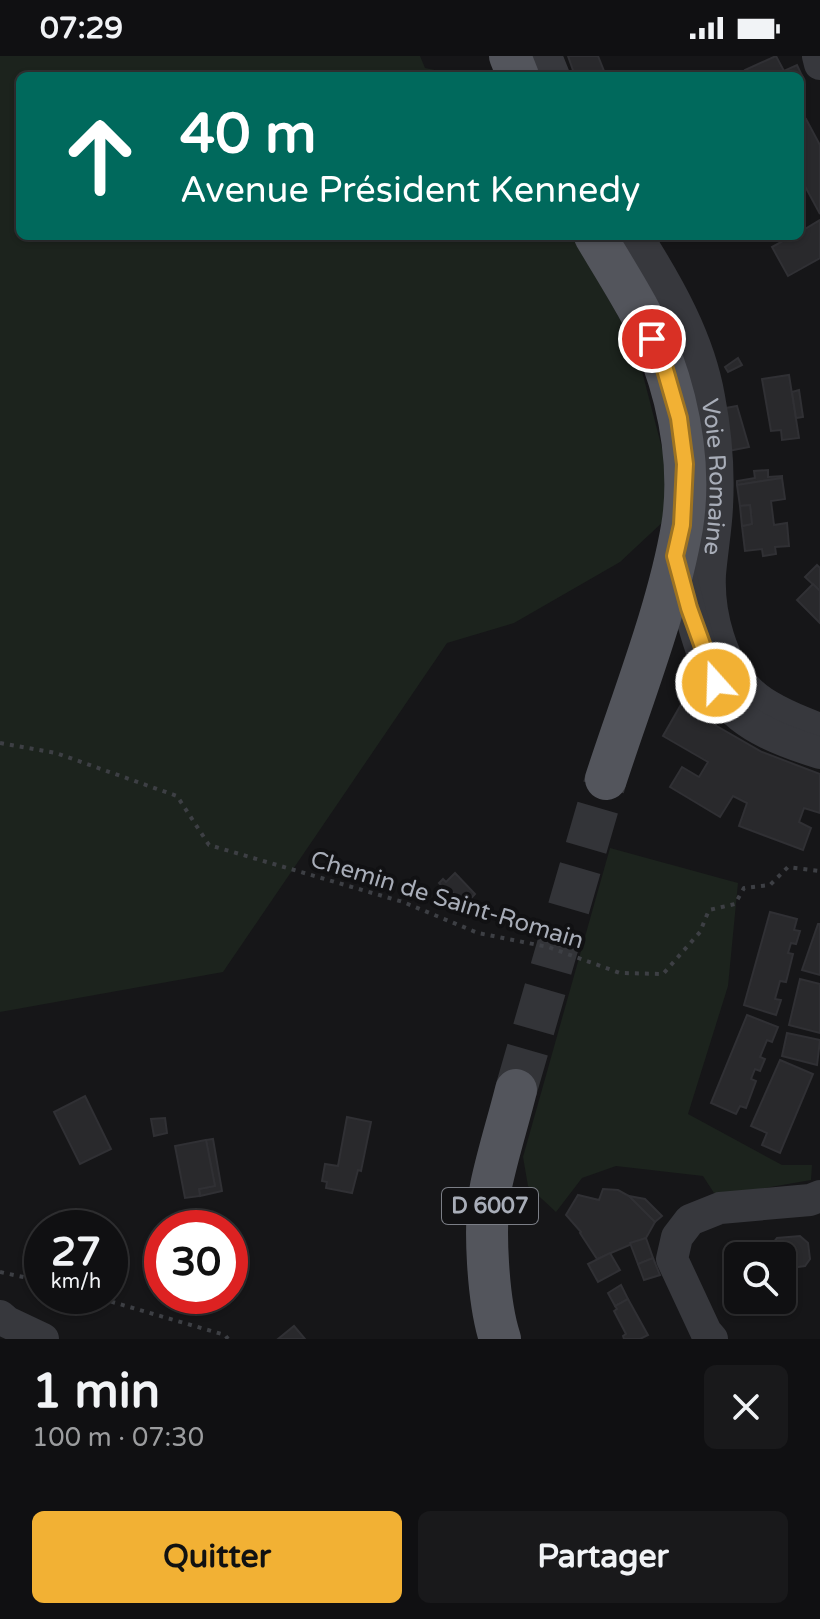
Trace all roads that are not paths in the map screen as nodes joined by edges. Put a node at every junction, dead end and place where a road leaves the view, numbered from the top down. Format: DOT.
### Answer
graph roads {
  1 [pos="818,56"];
  2 [pos="820,64"];
  3 [pos="597,240"];
  4 [pos="639,240"];
  5 [pos="675,556"];
  6 [pos="651,642"];
  7 [pos="704,651"];
  8 [pos="820,729"];
  9 [pos="820,753"];
  10 [pos="606,779"];
  11 [pos="516,1090"];
  12 [pos="820,1196"];
  13 [pos="0,1316"];
  14 [pos="508,1335"];
  15 [pos="43,1339"];
  16 [pos="712,1339"];
  1 -- 2 [label="street"];
  3 -- 5 [label="main road"];
  4 -- 8 [label="street, Voie Romaine"];
  5 -- 6 [label="main road"];
  5 -- 7 [label="street"];
  6 -- 7 [label="street"];
  6 -- 10 [label="main road"];
  7 -- 9 [label="street"];
  11 -- 14 [label="main road, D 6007"];
  12 -- 16 [label="street"];
  13 -- 15 [label="street"];
}
